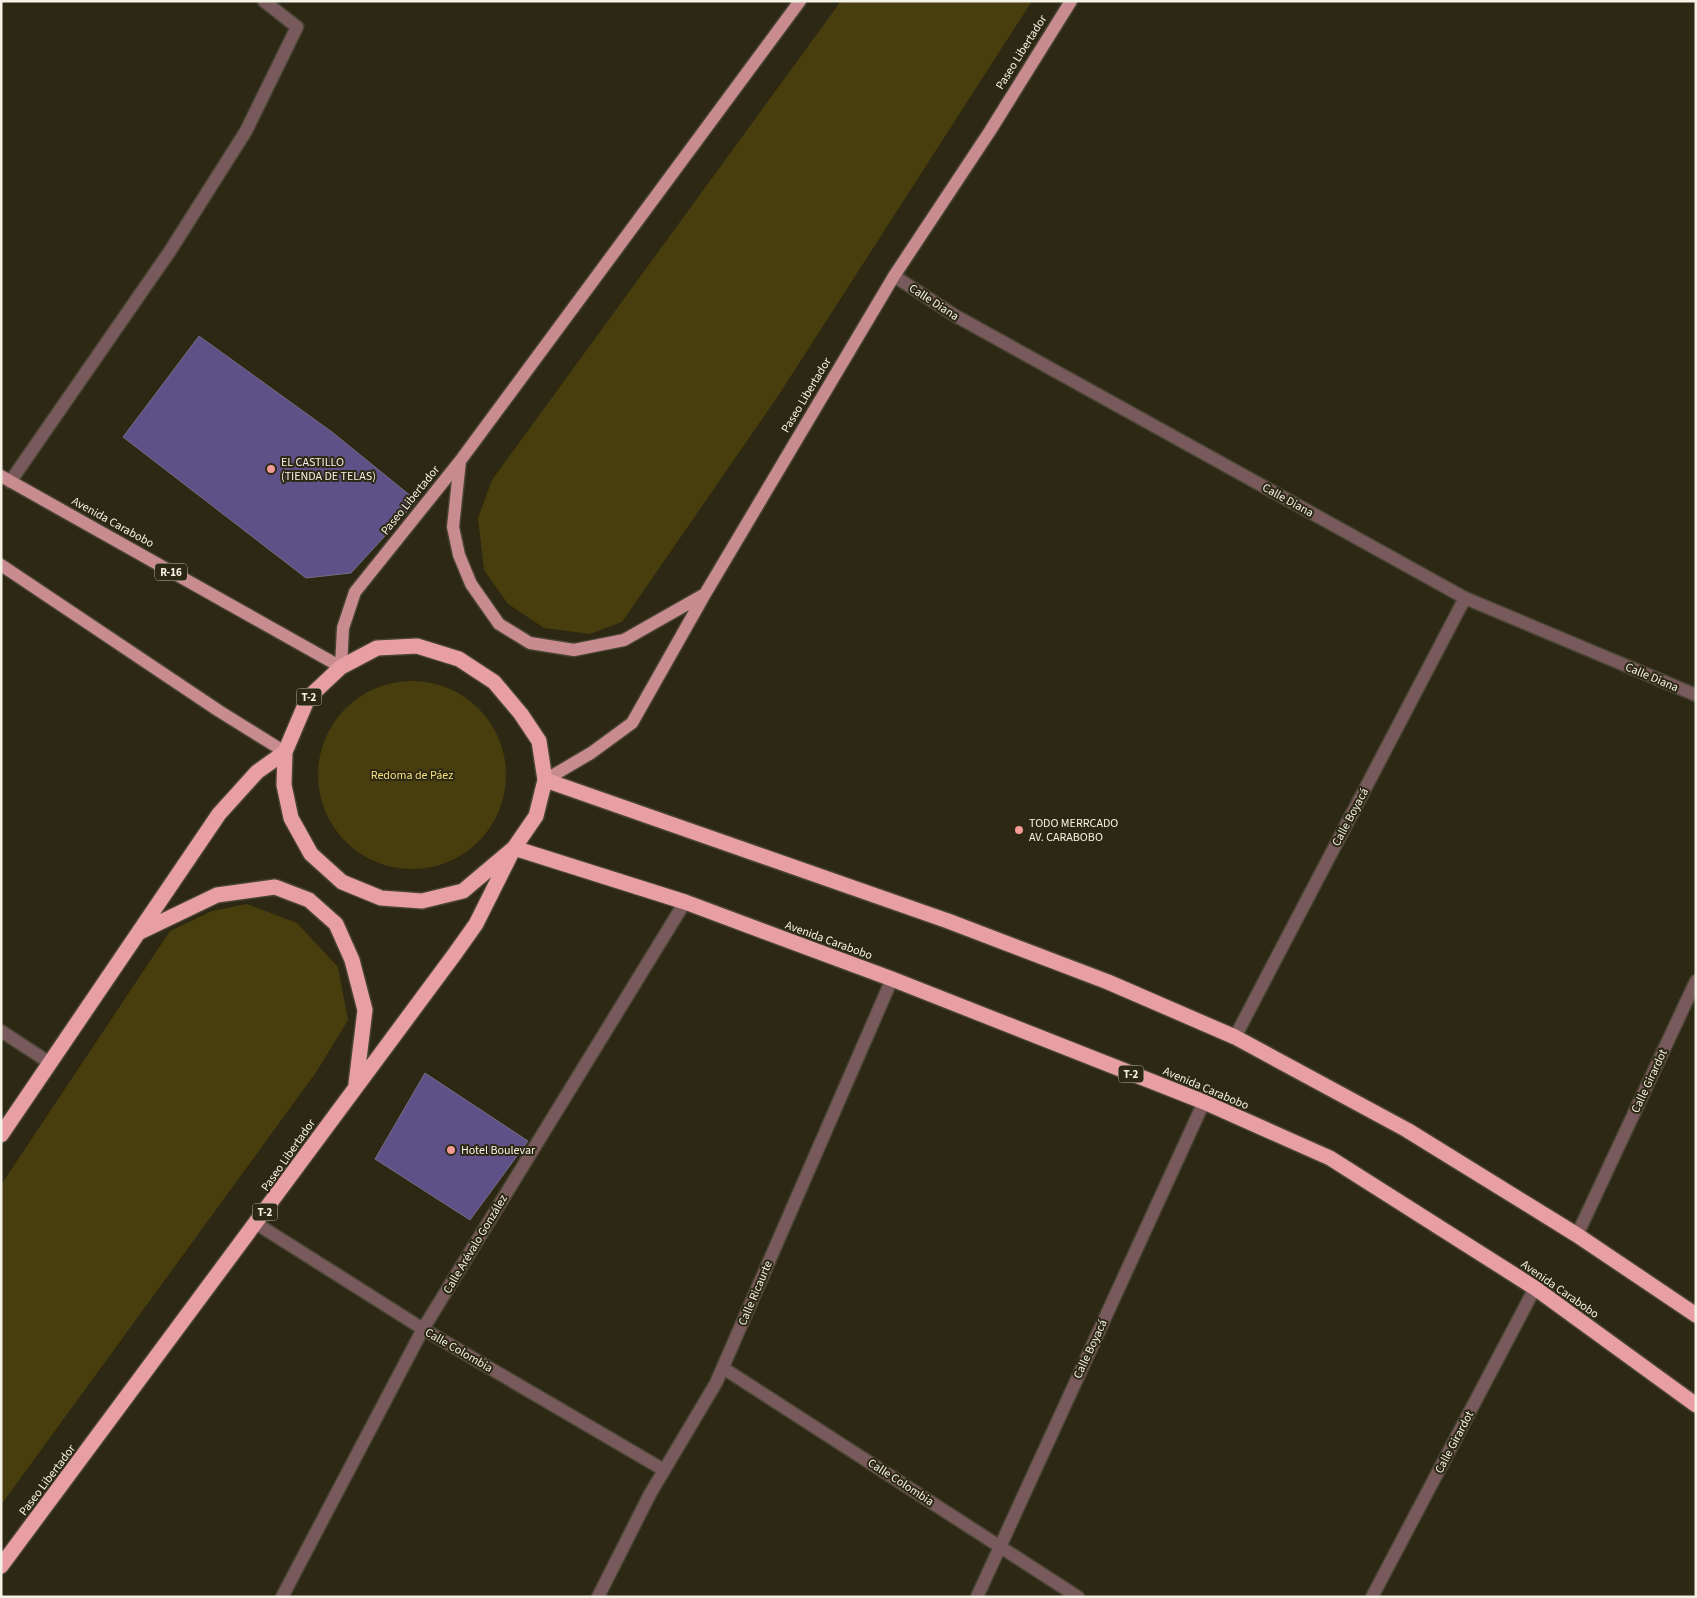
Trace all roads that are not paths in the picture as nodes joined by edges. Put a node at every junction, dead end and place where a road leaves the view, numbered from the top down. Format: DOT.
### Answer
graph roads {
  1 [pos="264,1"];
  2 [pos="800,1"];
  3 [pos="1071,1"];
  4 [pos="894,276"];
  5 [pos="460,461"];
  6 [pos="6,479"];
  7 [pos="1,565"];
  8 [pos="705,594"];
  9 [pos="1465,598"];
  10 [pos="341,667"];
  11 [pos="1696,696"];
  12 [pos="285,752"];
  13 [pos="545,780"];
  14 [pos="514,848"];
  15 [pos="685,902"];
  16 [pos="139,932"];
  17 [pos="892,979"];
  18 [pos="1696,981"];
  19 [pos="1,1032"];
  20 [pos="1236,1037"];
  21 [pos="50,1063"];
  22 [pos="356,1085"];
  23 [pos="1204,1102"];
  24 [pos="1,1135"];
  25 [pos="257,1224"];
  26 [pos="1577,1235"];
  27 [pos="1535,1288"];
  28 [pos="1696,1315"];
  29 [pos="423,1329"];
  30 [pos="723,1368"];
  31 [pos="1696,1405"];
  32 [pos="664,1470"];
  33 [pos="1000,1546"];
  34 [pos="1,1566"];
  35 [pos="282,1597"];
  36 [pos="598,1597"];
  37 [pos="977,1597"];
  38 [pos="1078,1597"];
  39 [pos="1372,1597"];
  1 -- 6 [label="street"];
  2 -- 5 [label="main road, Paseo Libertador"];
  3 -- 4 [label="main road, Paseo Libertador"];
  4 -- 8 [label="main road, Paseo Libertador"];
  4 -- 9 [label="street, Calle Diana"];
  5 -- 8 [label="main road"];
  5 -- 10 [label="main road, Paseo Libertador"];
  6 -- 10 [label="main road, Avenida Carabobo / R-16"];
  7 -- 12 [label="main road"];
  8 -- 13 [label="main road, Paseo Libertador"];
  9 -- 11 [label="street, Calle Diana"];
  9 -- 20 [label="street, Calle Boyacá"];
  10 -- 12 [label="highway, T-2"];
  10 -- 13 [label="highway, T-2"];
  12 -- 14 [label="highway, T-2"];
  12 -- 16 [label="highway"];
  13 -- 14 [label="highway, T-2"];
  13 -- 20 [label="highway"];
  14 -- 15 [label="highway, Avenida Carabobo / T-2"];
  14 -- 22 [label="highway, Paseo Libertador / T-2"];
  15 -- 17 [label="highway, Avenida Carabobo / T-2"];
  15 -- 29 [label="street, Calle Arévalo González"];
  16 -- 21 [label="highway"];
  16 -- 22 [label="highway"];
  17 -- 23 [label="highway, Avenida Carabobo / T-2"];
  17 -- 30 [label="street, Calle Ricaurte"];
  18 -- 26 [label="street, Calle Girardot"];
  19 -- 21 [label="street"];
  20 -- 26 [label="highway"];
  21 -- 24 [label="highway"];
  22 -- 25 [label="highway, Paseo Libertador / T-2"];
  23 -- 27 [label="highway, Avenida Carabobo / T-2"];
  23 -- 33 [label="street, Calle Boyacá"];
  25 -- 29 [label="street, Calle Colombia"];
  25 -- 34 [label="highway, Paseo Libertador / T-2"];
  26 -- 28 [label="highway"];
  27 -- 31 [label="highway, Avenida Carabobo / T-2"];
  27 -- 39 [label="street, Calle Girardot"];
  29 -- 32 [label="street, Calle Colombia"];
  29 -- 35 [label="street, Calle Arévalo González"];
  30 -- 32 [label="street, Calle Ricaurte"];
  30 -- 33 [label="street, Calle Colombia"];
  32 -- 36 [label="street, Calle Ricaurte"];
  33 -- 37 [label="street, Calle Boyacá"];
  33 -- 38 [label="street, Calle Colombia"];
}
